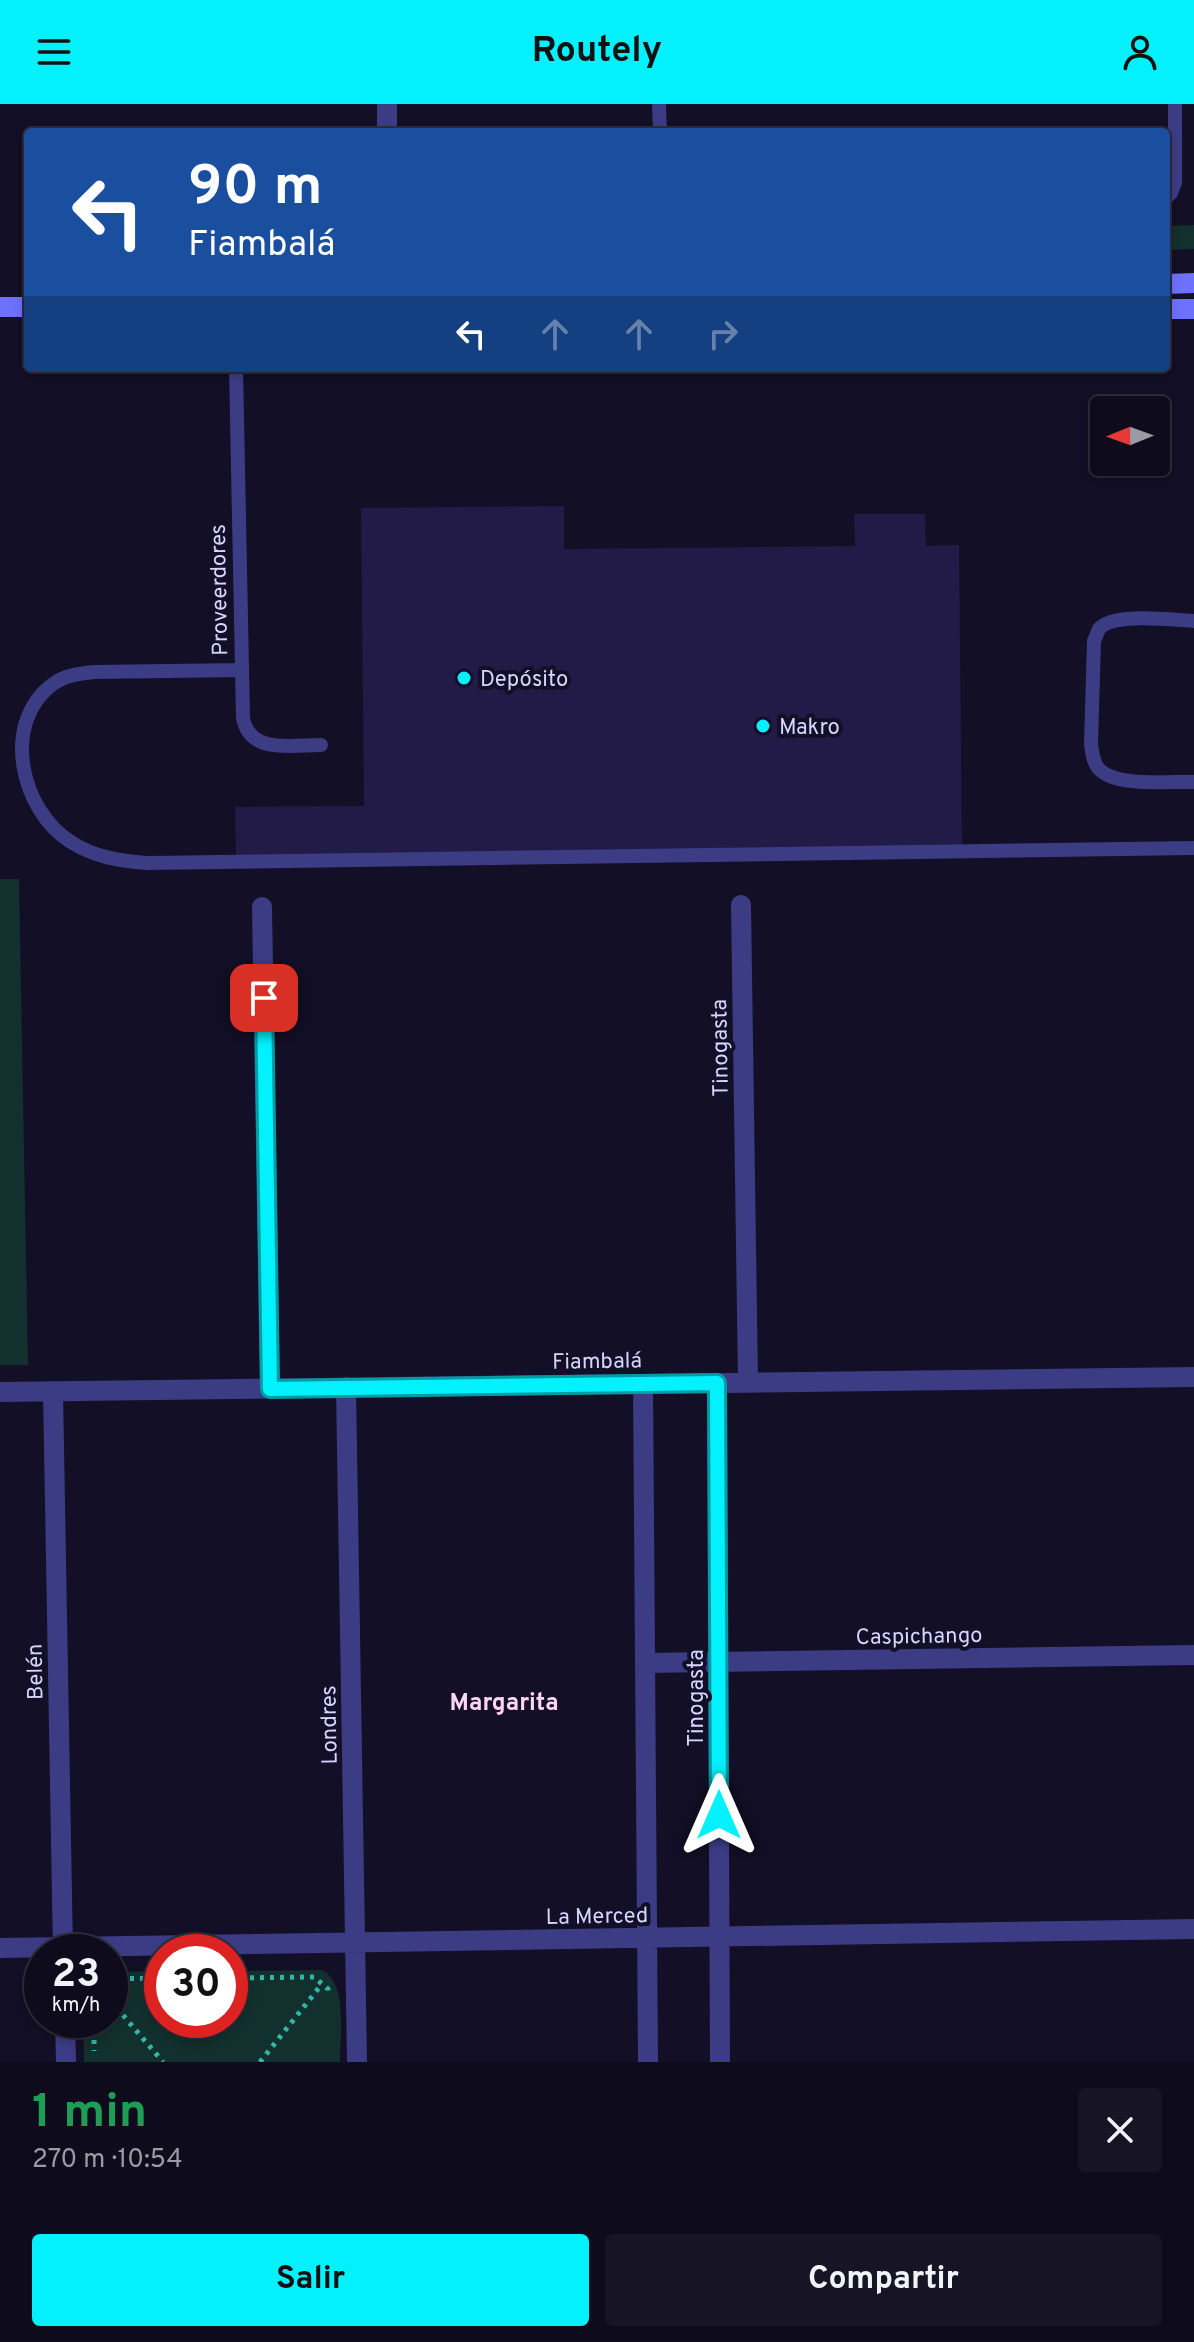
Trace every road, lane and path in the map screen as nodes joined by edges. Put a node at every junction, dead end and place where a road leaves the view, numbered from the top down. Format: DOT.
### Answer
graph roads {
  1 [pos="387,104"];
  2 [pos="659,104"];
  3 [pos="1175,104"];
  4 [pos="387,128"];
  5 [pos="660,128"];
  6 [pos="1170,194"];
  7 [pos="1194,283"];
  8 [pos="1170,284"];
  9 [pos="0,307"];
  10 [pos="24,307"];
  11 [pos="1170,309"];
  12 [pos="1194,309"];
  13 [pos="236,372"];
  14 [pos="1194,621"];
  15 [pos="242,670"];
  16 [pos="321,745"];
  17 [pos="1194,782"];
  18 [pos="1194,848"];
  19 [pos="741,905"];
  20 [pos="262,907"];
  21 [pos="1194,1377"];
  22 [pos="748,1382"];
  23 [pos="717,1383"];
  24 [pos="643,1384"];
  25 [pos="346,1387"];
  26 [pos="270,1389"];
  27 [pos="53,1391"];
  28 [pos="0,1392"];
  29 [pos="1194,1655"];
  30 [pos="645,1663"];
  31 [pos="718,1663"];
  32 [pos="1194,1929"];
  33 [pos="63,1934"];
  34 [pos="720,1937"];
  35 [pos="647,1938"];
  36 [pos="355,1943"];
  37 [pos="0,1948"];
  38 [pos="128,1948"];
  39 [pos="24,1949"];
  40 [pos="248,1978"];
  41 [pos="322,1984"];
  42 [pos="328,2004"];
  43 [pos="128,2021"];
  44 [pos="65,2038"];
  45 [pos="94,2038"];
  46 [pos="66,2062"];
  47 [pos="94,2062"];
  48 [pos="163,2062"];
  49 [pos="260,2062"];
  50 [pos="357,2062"];
  51 [pos="648,2062"];
  52 [pos="720,2062"];
  1 -- 4 [label="street"];
  2 -- 5 [label="lane"];
  3 -- 6 [label="lane"];
  7 -- 8 [label="main road"];
  9 -- 10 [label="main road"];
  11 -- 12 [label="main road"];
  13 -- 15 [label="lane, Proveerdores"];
  14 -- 17 [label="lane"];
  15 -- 16 [label="lane, Proveerdores"];
  15 -- 18 [label="lane"];
  19 -- 22 [label="street, Tinogasta"];
  20 -- 26 [label="street"];
  21 -- 22 [label="street, Fiambalá"];
  22 -- 23 [label="street, Fiambalá"];
  23 -- 24 [label="street, Fiambalá"];
  23 -- 31 [label="street, Tinogasta"];
  24 -- 25 [label="street, Fiambalá"];
  24 -- 30 [label="street"];
  25 -- 26 [label="street, Fiambalá"];
  25 -- 36 [label="street, Londres"];
  26 -- 27 [label="street, Fiambalá"];
  27 -- 28 [label="street, Fiambalá"];
  27 -- 33 [label="street, Belén"];
  29 -- 31 [label="street, Caspichango"];
  30 -- 31 [label="street, Caspichango"];
  30 -- 35 [label="street"];
  31 -- 34 [label="street, Tinogasta"];
  32 -- 34 [label="street, La Merced"];
  34 -- 35 [label="street, La Merced"];
  34 -- 52 [label="street, Tinogasta"];
  35 -- 36 [label="street, La Merced"];
  35 -- 51 [label="street"];
  36 -- 38 [label="street, La Merced"];
  36 -- 50 [label="street, Londres"];
  37 -- 39 [label="street, La Merced"];
  40 -- 41 [label="path"];
  41 -- 42 [label="path"];
  41 -- 49 [label="path"];
  43 -- 48 [label="path"];
  44 -- 46 [label="street"];
  45 -- 47 [label="path"];
}
